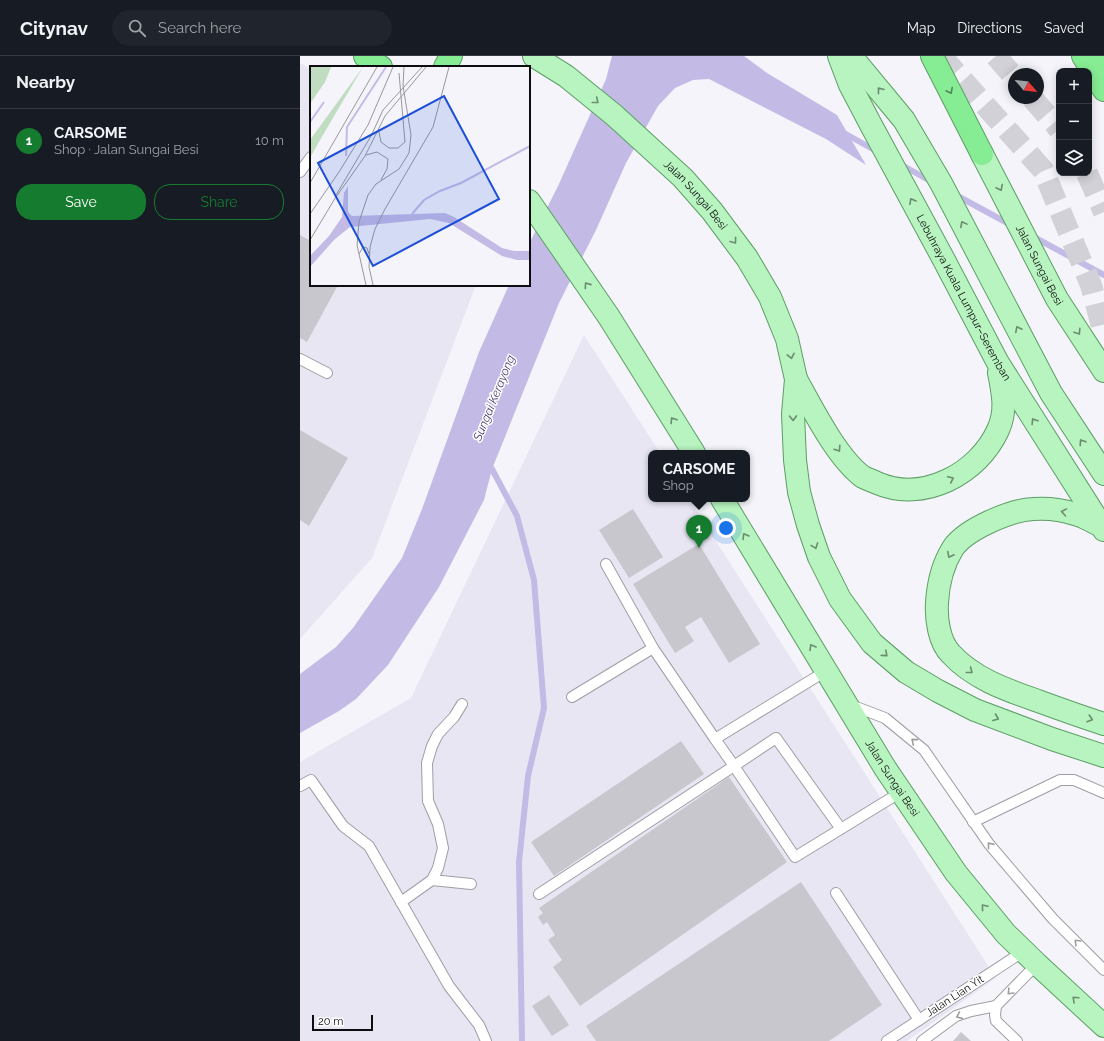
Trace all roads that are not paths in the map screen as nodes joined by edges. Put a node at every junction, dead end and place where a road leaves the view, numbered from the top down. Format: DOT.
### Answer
graph roads {
  1 [pos="450,56"];
  2 [pos="534,56"];
  3 [pos="839,56"];
  4 [pos="851,56"];
  5 [pos="932,56"];
  6 [pos="1083,56"];
  7 [pos="1101,56"];
  8 [pos="1104,60"];
  9 [pos="445,66"];
  10 [pos="1104,90"];
  11 [pos="982,154"];
  12 [pos="310,158"];
  13 [pos="300,172"];
  14 [pos="530,202"];
  15 [pos="300,359"];
  16 [pos="998,363"];
  17 [pos="1104,371"];
  18 [pos="327,373"];
  19 [pos="796,379"];
  20 [pos="692,450"];
  21 [pos="1104,474"];
  22 [pos="724,502"];
  23 [pos="1102,528"];
  24 [pos="606,564"];
  25 [pos="653,648"];
  26 [pos="826,670"];
  27 [pos="572,698"];
  28 [pos="462,704"];
  29 [pos="846,704"];
  30 [pos="1104,724"];
  31 [pos="715,739"];
  32 [pos="1104,756"];
  33 [pos="734,766"];
  34 [pos="300,786"];
  35 [pos="901,792"];
  36 [pos="1104,793"];
  37 [pos="973,822"];
  38 [pos="841,829"];
  39 [pos="432,880"];
  40 [pos="471,884"];
  41 [pos="836,893"];
  42 [pos="540,894"];
  43 [pos="401,902"];
  44 [pos="1031,958"];
  45 [pos="1104,970"];
  46 [pos="996,1006"];
  47 [pos="919,1020"];
  48 [pos="1104,1026"];
  49 [pos="486,1041"];
  50 [pos="887,1041"];
  51 [pos="922,1041"];
  52 [pos="1017,1041"];
  1 -- 9 [label="highway"];
  2 -- 19 [label="main road, Jalan Sungai Besi, one-way"];
  16 -- 3 [label="main road, Lebuhraya Kuala Lumpur–Seremban, one-way"];
  21 -- 4 [label="main road, one-way"];
  5 -- 11 [label="highway, one-way"];
  6 -- 10 [label="highway"];
  7 -- 8 [label="highway"];
  11 -- 17 [label="main road, Jalan Sungai Besi, one-way"];
  12 -- 13 [label="lane"];
  20 -- 14 [label="main road, one-way"];
  15 -- 18 [label="lane"];
  19 -- 16 [label="main road, one-way"];
  23 -- 16 [label="main road, Lebuhraya Kuala Lumpur–Seremban, one-way"];
  19 -- 32 [label="main road, one-way"];
  26 -- 22 [label="main road, Jalan Sungai Besi, one-way"];
  23 -- 30 [label="main road, one-way"];
  24 -- 25 [label="lane"];
  25 -- 27 [label="lane"];
  25 -- 31 [label="lane"];
  26 -- 29 [label="main road, Jalan Sungai Besi"];
  26 -- 31 [label="lane"];
  28 -- 39 [label="lane"];
  29 -- 35 [label="main road, Jalan Sungai Besi"];
  37 -- 29 [label="lane, one-way"];
  31 -- 33 [label="lane"];
  33 -- 38 [label="lane"];
  33 -- 38 [label="lane"];
  33 -- 42 [label="lane"];
  34 -- 43 [label="lane"];
  35 -- 38 [label="lane"];
  44 -- 35 [label="main road, Jalan Sungai Besi, one-way"];
  36 -- 37 [label="lane"];
  45 -- 37 [label="lane, one-way"];
  39 -- 40 [label="lane"];
  39 -- 43 [label="lane"];
  41 -- 47 [label="lane"];
  43 -- 49 [label="lane"];
  44 -- 46 [label="lane, one-way"];
  44 -- 47 [label="lane, Jalan Lian Yit"];
  48 -- 44 [label="main road, Jalan Sungai Besi, one-way"];
  46 -- 51 [label="lane, one-way"];
  46 -- 52 [label="lane"];
  47 -- 50 [label="lane, Jalan Lian Yit"];
}
